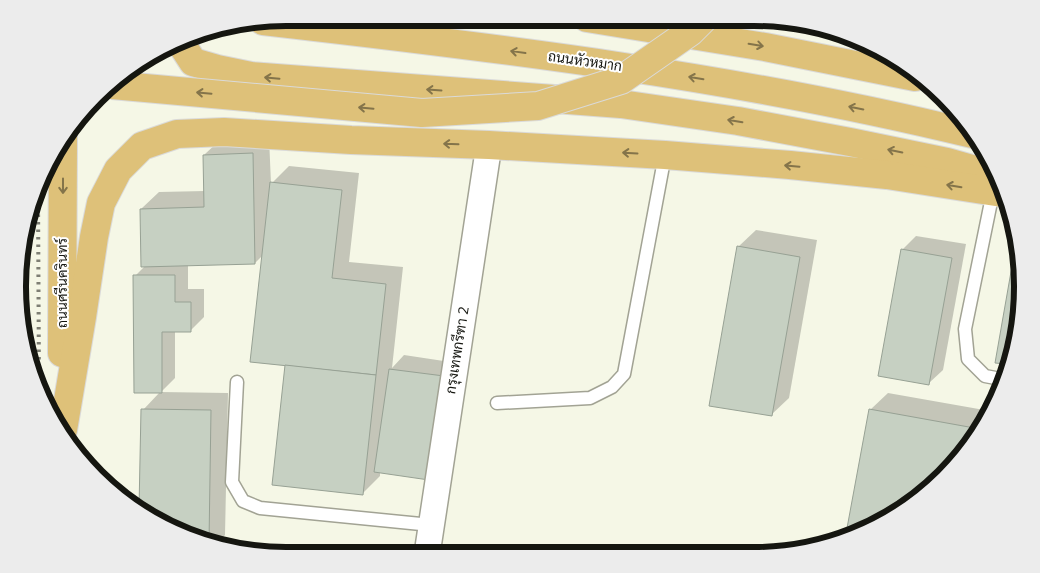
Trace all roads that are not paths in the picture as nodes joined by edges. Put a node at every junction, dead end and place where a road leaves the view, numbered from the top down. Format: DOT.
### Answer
graph roads {
  1 [pos="307,26"];
  2 [pos="636,26"];
  3 [pos="696,26"];
  4 [pos="183,48"];
  5 [pos="906,76"];
  6 [pos="121,86"];
  7 [pos="963,132"];
  8 [pos="489,145"];
  9 [pos="63,153"];
  10 [pos="665,155"];
  11 [pos="993,186"];
  12 [pos="994,187"];
  13 [pos="995,190"];
  14 [pos="997,378"];
  15 [pos="237,382"];
  16 [pos="497,403"];
  17 [pos="63,420"];
  18 [pos="64,422"];
  19 [pos="430,525"];
  20 [pos="428,547"];
  7 -- 1 [label="main road, ถนนหัวหมาก, one-way"];
  2 -- 5 [label="main road, one-way"];
  3 -- 6 [label="main road, one-way, bridge"];
  11 -- 4 [label="main road, one-way"];
  10 -- 8 [label="main road, one-way"];
  8 -- 18 [label="main road, one-way"];
  8 -- 19 [label="street, กรุงเทพกรีฑา 2"];
  9 -- 17 [label="main road, ถนนศรีนครินทร์, one-way"];
  12 -- 10 [label="main road, one-way"];
  10 -- 16 [label="lane"];
  13 -- 14 [label="lane"];
  15 -- 19 [label="lane"];
  19 -- 20 [label="street, กรุงเทพกรีฑา 2"];
}
